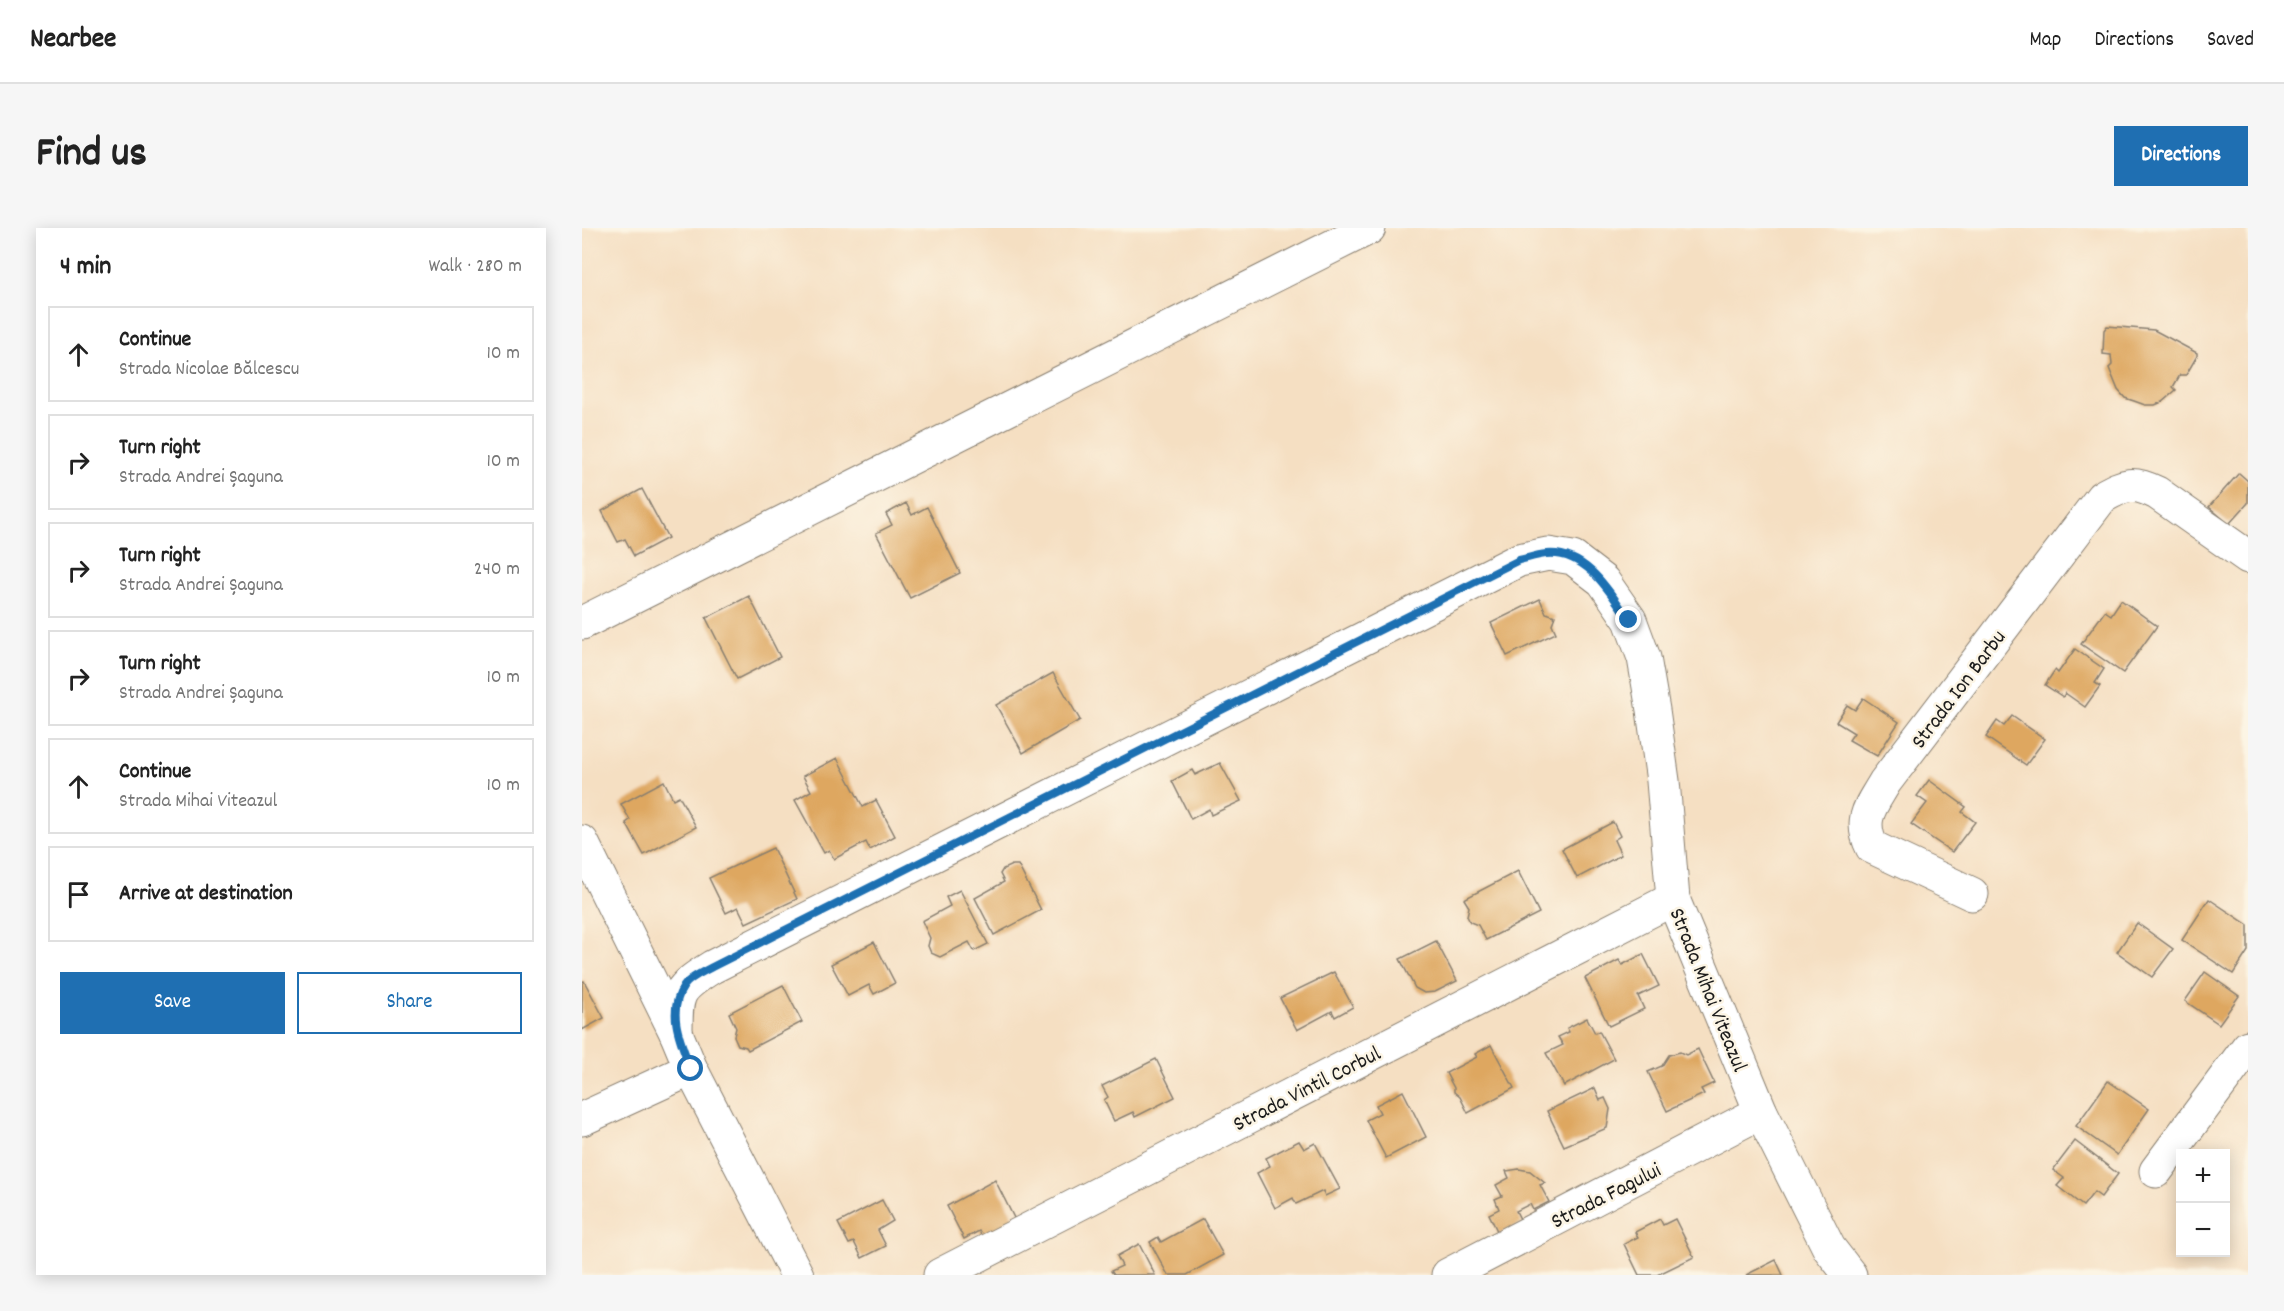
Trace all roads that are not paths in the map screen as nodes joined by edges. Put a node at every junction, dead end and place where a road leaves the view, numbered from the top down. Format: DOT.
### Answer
graph roads {
  1 [pos="1369,228"];
  2 [pos="2248,557"];
  3 [pos="582,623"];
  4 [pos="582,842"];
  5 [pos="1972,894"];
  6 [pos="1673,899"];
  7 [pos="676,1033"];
  8 [pos="2248,1047"];
  9 [pos="691,1069"];
  10 [pos="1761,1112"];
  11 [pos="582,1119"];
  12 [pos="2156,1171"];
  13 [pos="797,1275"];
  14 [pos="940,1275"];
  15 [pos="1448,1275"];
  16 [pos="1850,1275"];
  1 -- 3 [label="street"];
  2 -- 5 [label="street, Strada Ion Barbu"];
  4 -- 7 [label="street"];
  6 -- 7 [label="street, Strada Mihai Viteazul"];
  6 -- 10 [label="street, Strada Mihai Viteazul"];
  6 -- 14 [label="street, Strada Vintil Corbul"];
  7 -- 9 [label="street"];
  8 -- 12 [label="street"];
  9 -- 11 [label="street"];
  9 -- 13 [label="street"];
  10 -- 15 [label="street, Strada Fagului"];
  10 -- 16 [label="street, Strada Mihai Viteazul"];
}
